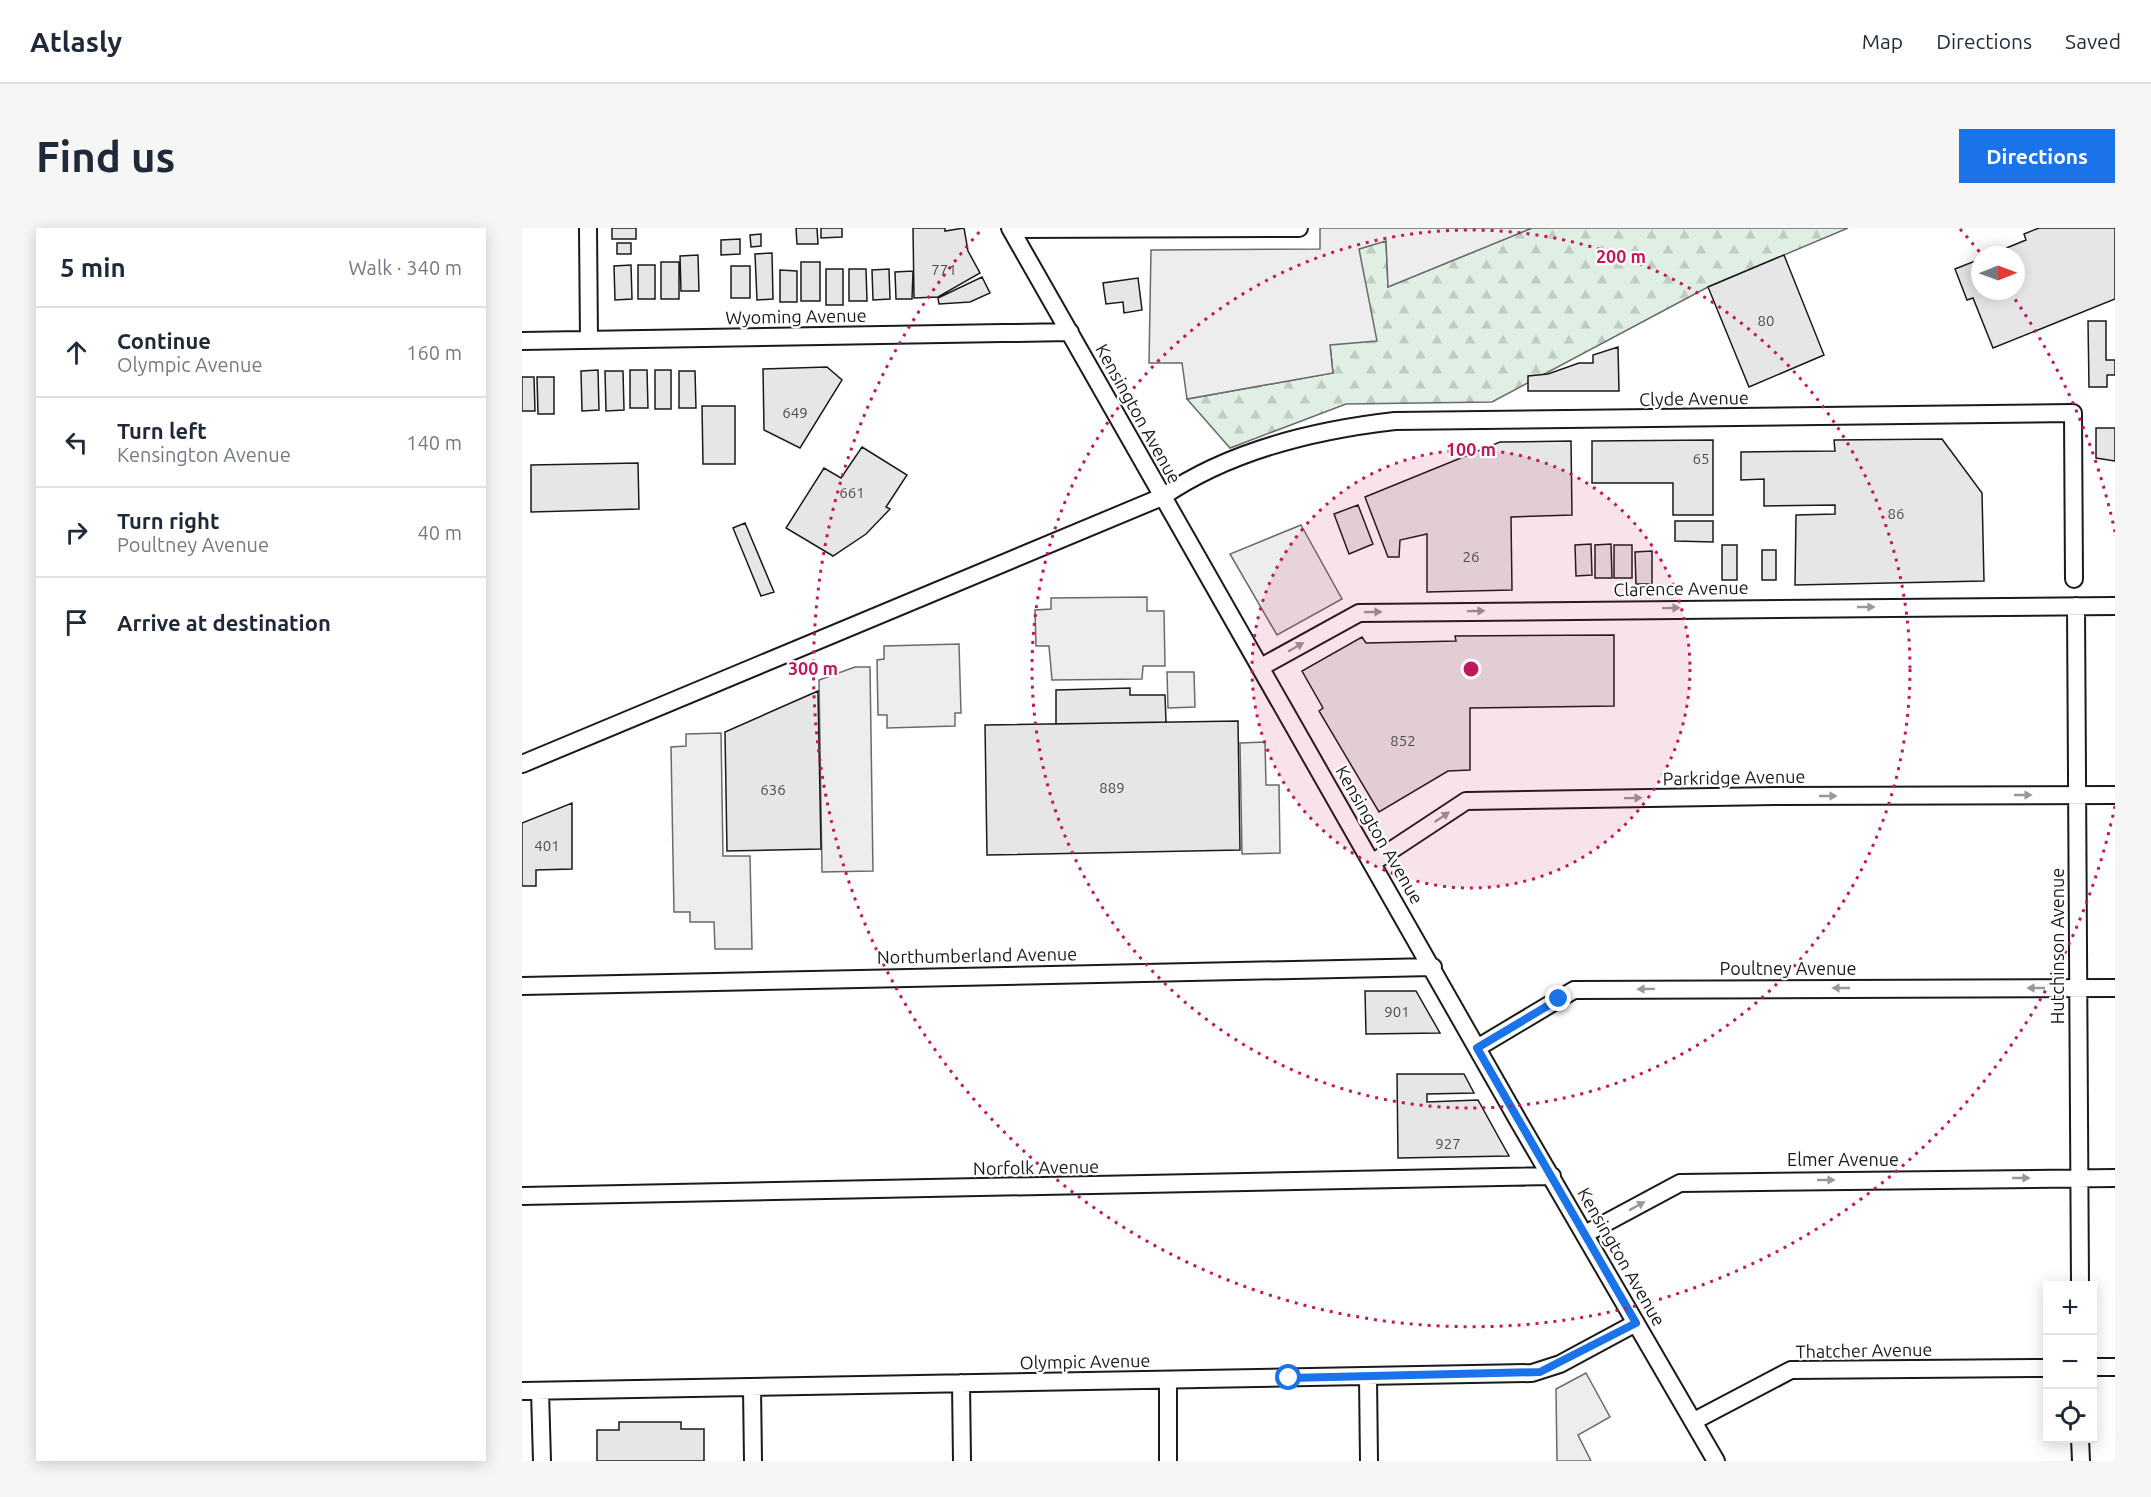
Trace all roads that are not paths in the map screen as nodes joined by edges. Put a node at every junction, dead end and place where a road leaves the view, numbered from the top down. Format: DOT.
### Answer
graph roads {
  1 [pos="588,228"];
  2 [pos="1299,228"];
  3 [pos="1011,229"];
  4 [pos="1254,229"];
  5 [pos="1070,332"];
  6 [pos="590,340"];
  7 [pos="522,341"];
  8 [pos="1162,497"];
  9 [pos="2074,579"];
  10 [pos="2076,606"];
  11 [pos="2115,606"];
  12 [pos="1261,668"];
  13 [pos="522,764"];
  14 [pos="2077,795"];
  15 [pos="2115,795"];
  16 [pos="1372,863"];
  17 [pos="1433,968"];
  18 [pos="522,986"];
  19 [pos="2078,988"];
  20 [pos="2115,988"];
  21 [pos="1477,1048"];
  22 [pos="1551,1176"];
  23 [pos="2079,1178"];
  24 [pos="2115,1178"];
  25 [pos="522,1196"];
  26 [pos="1586,1234"];
  27 [pos="2079,1281"];
  28 [pos="1636,1323"];
  29 [pos="2097,1367"];
  30 [pos="2115,1367"];
  31 [pos="2043,1368"];
  32 [pos="1368,1377"];
  33 [pos="1168,1380"];
  34 [pos="961,1383"];
  35 [pos="752,1387"];
  36 [pos="522,1391"];
  37 [pos="540,1391"];
  38 [pos="1694,1421"];
  39 [pos="2080,1443"];
  40 [pos="542,1461"];
  41 [pos="753,1461"];
  42 [pos="962,1461"];
  43 [pos="1168,1461"];
  44 [pos="1369,1461"];
  45 [pos="1716,1461"];
  46 [pos="2080,1461"];
  1 -- 6 [label="street"];
  2 -- 4 [label="street"];
  3 -- 4 [label="street"];
  3 -- 5 [label="street, Kensington Avenue"];
  5 -- 6 [label="street, Wyoming Avenue"];
  5 -- 8 [label="street, Kensington Avenue"];
  6 -- 7 [label="street, Wyoming Avenue"];
  8 -- 9 [label="street, Clyde Avenue"];
  8 -- 12 [label="street, Kensington Avenue"];
  8 -- 13 [label="street"];
  10 -- 11 [label="street, Clarence Avenue"];
  12 -- 10 [label="street, Clarence Avenue, one-way"];
  10 -- 14 [label="street, Hutchinson Avenue"];
  12 -- 16 [label="street, Kensington Avenue"];
  14 -- 15 [label="street, Parkridge Avenue"];
  16 -- 14 [label="street, Parkridge Avenue, one-way"];
  14 -- 19 [label="street, Hutchinson Avenue"];
  16 -- 17 [label="street, Kensington Avenue"];
  17 -- 18 [label="street, Northumberland Avenue"];
  17 -- 21 [label="street, Kensington Avenue"];
  19 -- 20 [label="street, Poultney Avenue"];
  19 -- 21 [label="street, Poultney Avenue, one-way"];
  19 -- 23 [label="street, Hutchinson Avenue"];
  21 -- 22 [label="street, Kensington Avenue"];
  22 -- 25 [label="street, Norfolk Avenue"];
  22 -- 26 [label="street, Kensington Avenue"];
  23 -- 24 [label="street, Elmer Avenue"];
  26 -- 23 [label="street, Elmer Avenue, one-way"];
  23 -- 27 [label="street, Hutchinson Avenue"];
  26 -- 28 [label="street, Kensington Avenue"];
  28 -- 32 [label="street, Olympic Avenue"];
  28 -- 38 [label="street, Kensington Avenue"];
  29 -- 30 [label="street"];
  31 -- 38 [label="street, Thatcher Avenue"];
  32 -- 33 [label="street, Olympic Avenue"];
  32 -- 44 [label="street"];
  33 -- 34 [label="street, Olympic Avenue"];
  33 -- 43 [label="street"];
  34 -- 35 [label="street, Olympic Avenue"];
  34 -- 42 [label="street"];
  35 -- 37 [label="street, Olympic Avenue"];
  35 -- 41 [label="street"];
  36 -- 37 [label="street, Olympic Avenue"];
  37 -- 40 [label="street"];
  38 -- 45 [label="street, Kensington Avenue"];
  39 -- 46 [label="street"];
}
